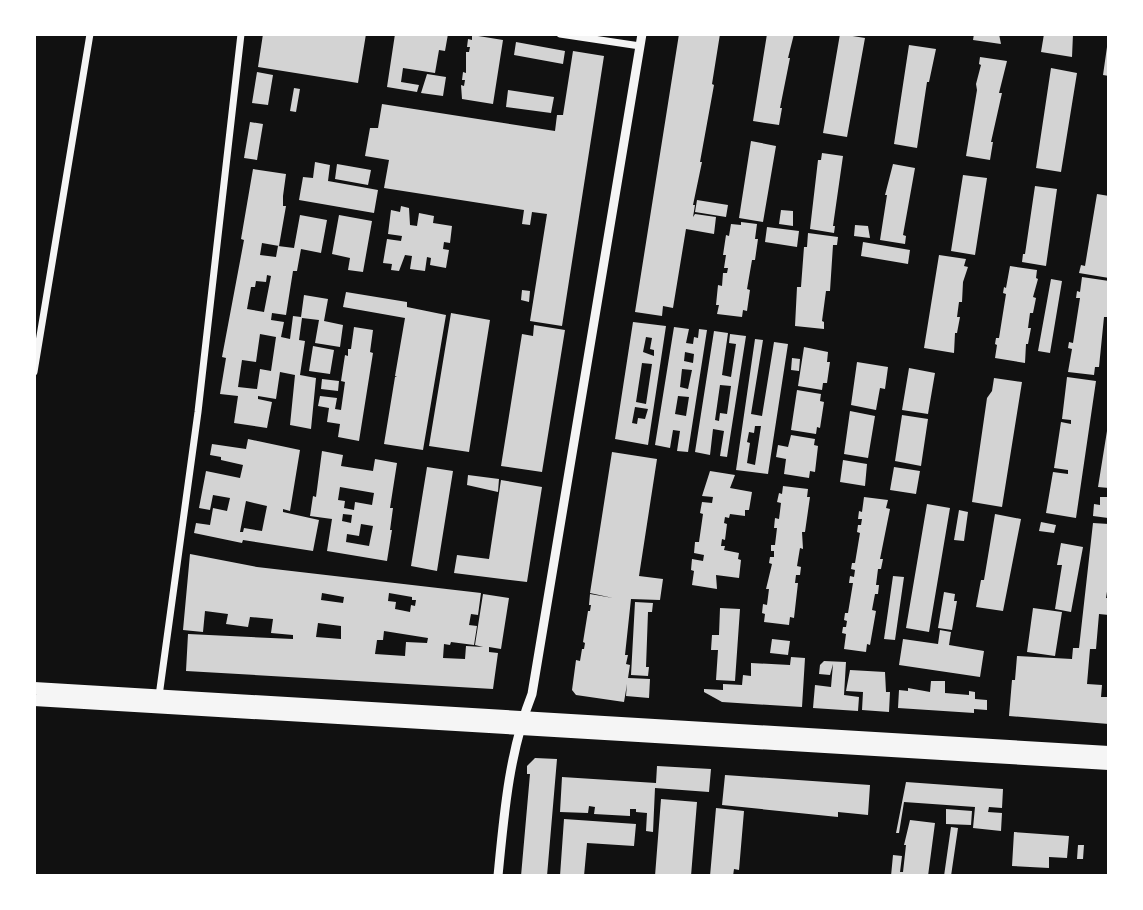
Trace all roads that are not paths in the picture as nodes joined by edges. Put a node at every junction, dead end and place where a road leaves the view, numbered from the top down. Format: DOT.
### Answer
graph roads {
  1 [pos="90,34"];
  2 [pos="241,34"];
  3 [pos="560,34"];
  4 [pos="642,34"];
  5 [pos="640,46"];
  6 [pos="34,372"];
  7 [pos="34,688"];
  8 [pos="159,696"];
  9 [pos="34,700"];
  10 [pos="521,724"];
  11 [pos="1109,752"];
  12 [pos="1109,764"];
  13 [pos="498,876"];
  1 -- 6 [label="street"];
  2 -- 8 [label="street"];
  3 -- 5 [label="street"];
  4 -- 5 [label="street"];
  5 -- 10 [label="street"];
  7 -- 8 [label="main road"];
  8 -- 10 [label="main road"];
  9 -- 10 [label="main road"];
  10 -- 11 [label="main road"];
  10 -- 12 [label="main road"];
  10 -- 13 [label="street"];
}
